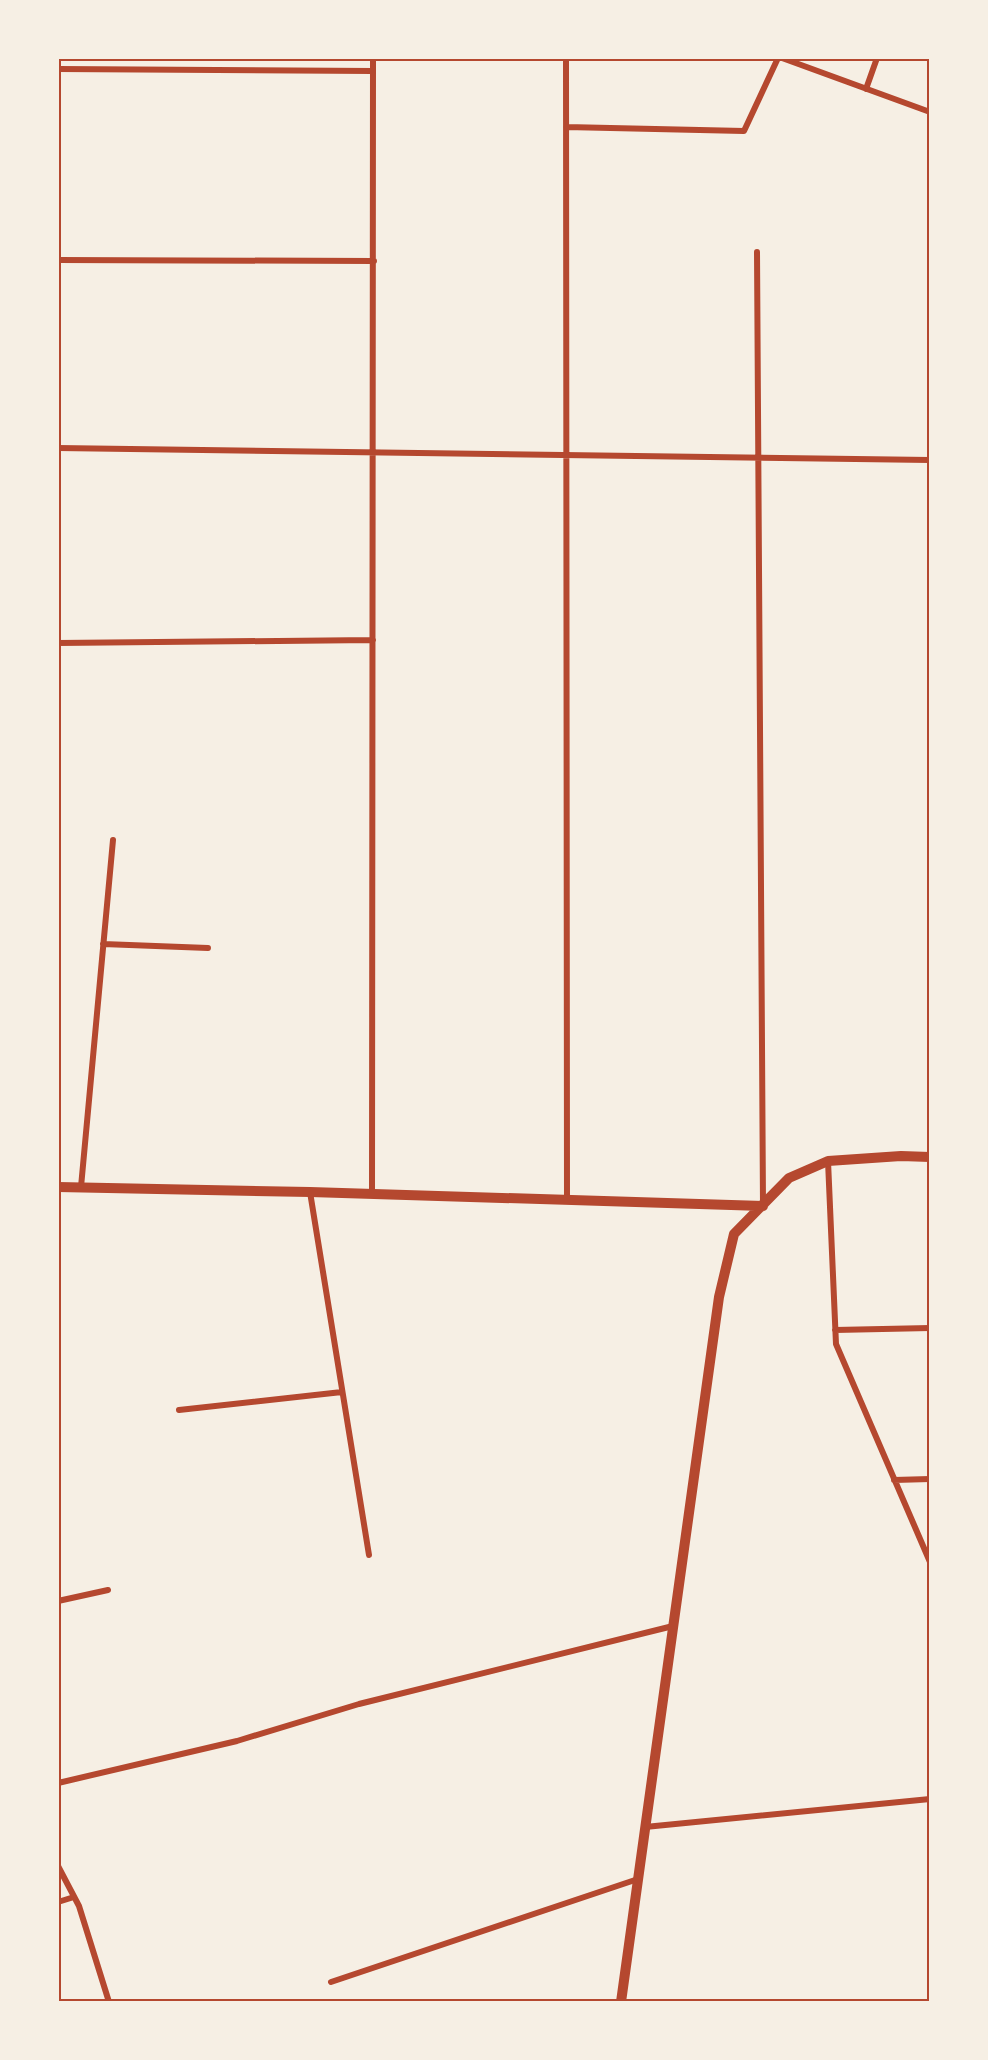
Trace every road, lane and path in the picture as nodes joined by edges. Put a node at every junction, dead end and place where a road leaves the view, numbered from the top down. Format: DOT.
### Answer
graph roads {
  1 [pos="374,58"];
  2 [pos="566,58"];
  3 [pos="780,58"];
  4 [pos="877,58"];
  5 [pos="58,69"];
  6 [pos="373,71"];
  7 [pos="866,89"];
  8 [pos="930,112"];
  9 [pos="566,127"];
  10 [pos="757,252"];
  11 [pos="58,260"];
  12 [pos="374,261"];
  13 [pos="58,448"];
  14 [pos="373,452"];
  15 [pos="566,454"];
  16 [pos="758,458"];
  17 [pos="930,460"];
  18 [pos="373,640"];
  19 [pos="58,643"];
  20 [pos="113,840"];
  21 [pos="103,944"];
  22 [pos="208,948"];
  23 [pos="930,1157"];
  24 [pos="828,1161"];
  25 [pos="58,1186"];
  26 [pos="81,1187"];
  27 [pos="310,1192"];
  28 [pos="372,1194"];
  29 [pos="567,1200"];
  30 [pos="763,1206"];
  31 [pos="930,1328"];
  32 [pos="836,1330"];
  33 [pos="342,1392"];
  34 [pos="179,1410"];
  35 [pos="930,1479"];
  36 [pos="894,1480"];
  37 [pos="369,1556"];
  38 [pos="930,1562"];
  39 [pos="108,1590"];
  40 [pos="58,1601"];
  41 [pos="674,1626"];
  42 [pos="58,1783"];
  43 [pos="930,1799"];
  44 [pos="645,1827"];
  45 [pos="58,1866"];
  46 [pos="639,1879"];
  47 [pos="74,1897"];
  48 [pos="58,1902"];
  49 [pos="331,1982"];
  50 [pos="109,2001"];
  51 [pos="621,2001"];
  1 -- 6 [label="street"];
  2 -- 9 [label="street"];
  3 -- 7 [label="street"];
  3 -- 9 [label="street"];
  4 -- 7 [label="street"];
  5 -- 6 [label="street"];
  6 -- 12 [label="street"];
  7 -- 8 [label="street"];
  9 -- 15 [label="street"];
  10 -- 16 [label="street"];
  11 -- 12 [label="street"];
  12 -- 14 [label="street"];
  13 -- 14 [label="street"];
  14 -- 15 [label="street"];
  14 -- 18 [label="street"];
  15 -- 16 [label="street"];
  15 -- 29 [label="street"];
  16 -- 17 [label="street"];
  16 -- 30 [label="street"];
  18 -- 19 [label="street"];
  18 -- 28 [label="street"];
  20 -- 21 [label="street"];
  21 -- 22 [label="street"];
  21 -- 26 [label="street"];
  23 -- 24 [label="street"];
  24 -- 30 [label="street"];
  24 -- 32 [label="street"];
  25 -- 26 [label="street"];
  26 -- 27 [label="street"];
  27 -- 28 [label="street"];
  27 -- 33 [label="street"];
  28 -- 29 [label="street"];
  29 -- 30 [label="street"];
  30 -- 41 [label="street"];
  31 -- 32 [label="street"];
  32 -- 36 [label="street"];
  33 -- 34 [label="street"];
  33 -- 37 [label="street"];
  35 -- 36 [label="street"];
  36 -- 38 [label="street"];
  39 -- 40 [label="street"];
  41 -- 42 [label="street"];
  41 -- 44 [label="street"];
  43 -- 44 [label="street"];
  44 -- 46 [label="street"];
  45 -- 47 [label="street"];
  46 -- 49 [label="street"];
  46 -- 51 [label="street"];
  47 -- 48 [label="street"];
  47 -- 50 [label="street"];
}
